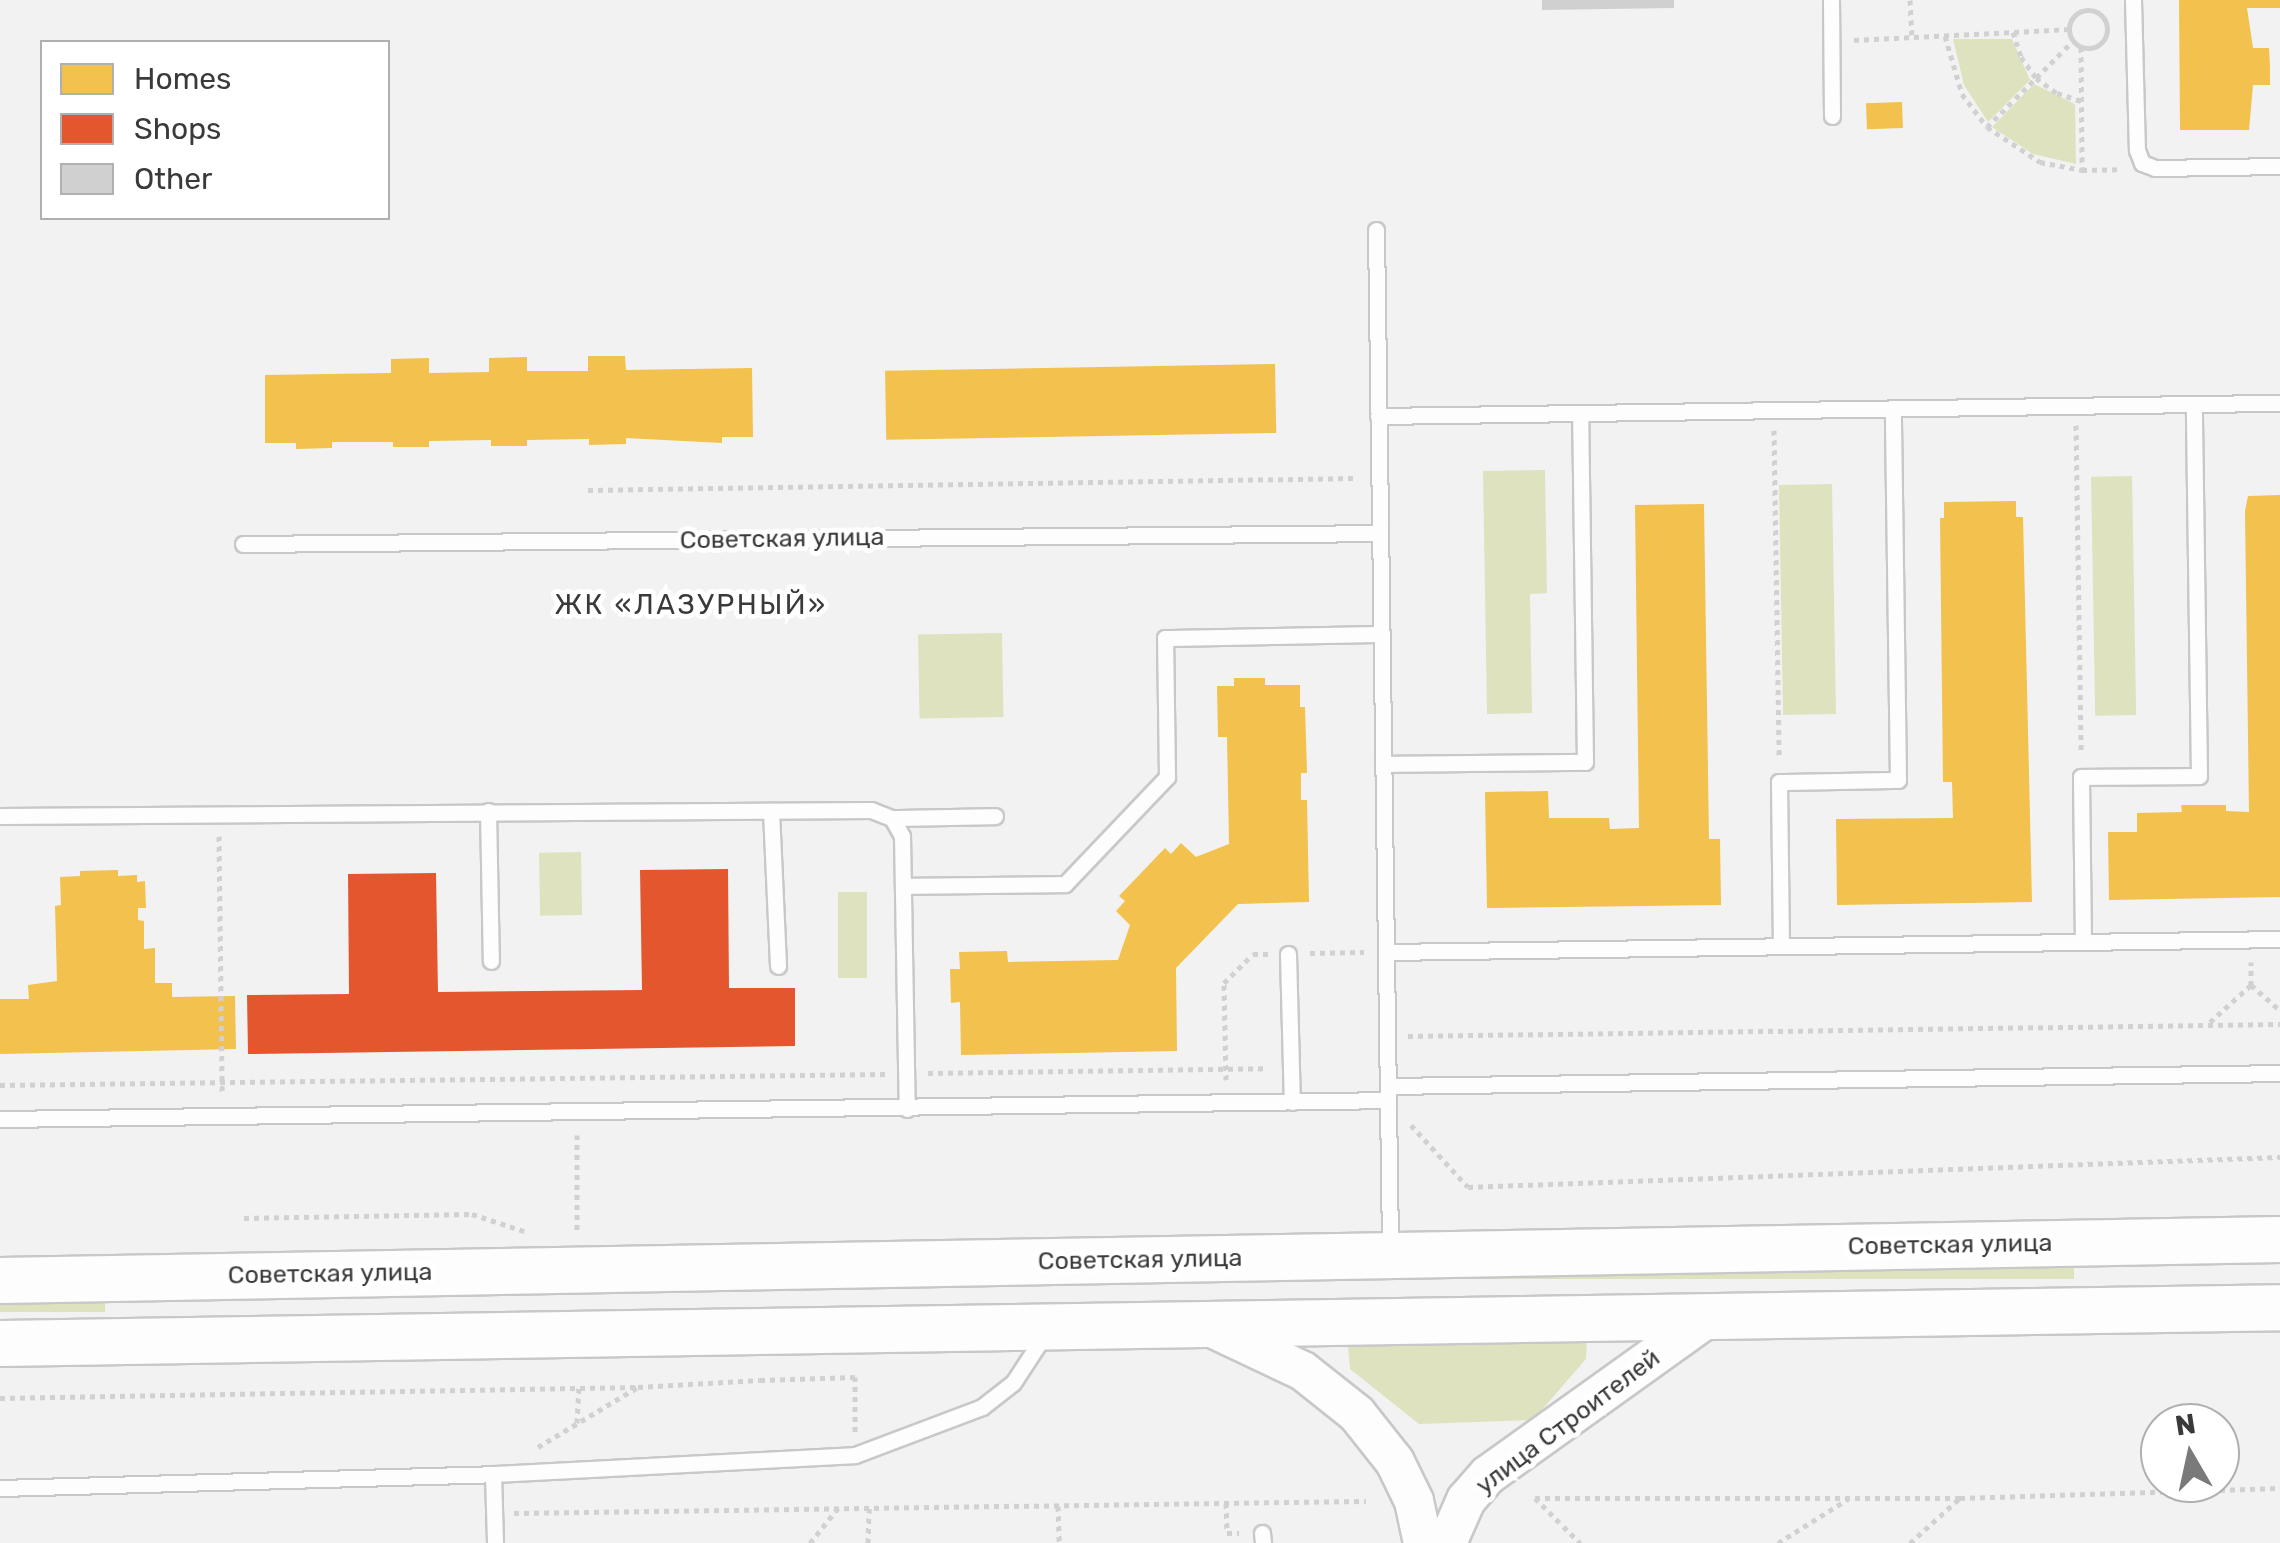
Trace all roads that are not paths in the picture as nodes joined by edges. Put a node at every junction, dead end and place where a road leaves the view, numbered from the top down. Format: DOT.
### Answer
graph roads {
  1 [pos="1831,0"];
  2 [pos="2133,0"];
  3 [pos="1832,116"];
  4 [pos="2280,166"];
  5 [pos="1376,230"];
  6 [pos="2280,403"];
  7 [pos="2194,404"];
  8 [pos="1892,409"];
  9 [pos="1580,414"];
  10 [pos="1378,416"];
  11 [pos="1380,533"];
  12 [pos="243,544"];
  13 [pos="1382,634"];
  14 [pos="1383,764"];
  15 [pos="488,811"];
  16 [pos="771,811"];
  17 [pos="0,816"];
  18 [pos="995,816"];
  19 [pos="892,818"];
  20 [pos="903,886"];
  21 [pos="2280,939"];
  22 [pos="2083,942"];
  23 [pos="1781,946"];
  24 [pos="1386,952"];
  25 [pos="1288,954"];
  26 [pos="491,961"];
  27 [pos="778,966"];
  28 [pos="2280,1073"];
  29 [pos="1388,1093"];
  30 [pos="1292,1102"];
  31 [pos="907,1108"];
  32 [pos="0,1119"];
  33 [pos="2280,1239"];
  34 [pos="2119,1242"];
  35 [pos="1390,1255"];
  36 [pos="152,1278"];
  37 [pos="0,1280"];
  38 [pos="2280,1307"];
  39 [pos="2120,1311"];
  40 [pos="1709,1317"];
  41 [pos="1204,1324"];
  42 [pos="1050,1326"];
  43 [pos="153,1340"];
  44 [pos="0,1343"];
  45 [pos="493,1474"];
  46 [pos="0,1488"];
  47 [pos="495,1543"];
  48 [pos="1423,1543"];
  49 [pos="1447,1543"];
  1 -- 3 [label="lane"];
  2 -- 4 [label="lane"];
  5 -- 10 [label="lane"];
  6 -- 7 [label="lane"];
  7 -- 8 [label="lane"];
  7 -- 22 [label="lane"];
  8 -- 9 [label="lane"];
  8 -- 23 [label="lane"];
  9 -- 10 [label="lane"];
  9 -- 14 [label="lane"];
  10 -- 11 [label="lane"];
  11 -- 12 [label="lane, Советская улица"];
  11 -- 13 [label="lane"];
  13 -- 14 [label="lane"];
  13 -- 20 [label="lane"];
  14 -- 24 [label="lane"];
  15 -- 16 [label="lane"];
  15 -- 17 [label="lane"];
  15 -- 26 [label="lane"];
  16 -- 19 [label="lane"];
  16 -- 27 [label="lane"];
  18 -- 19 [label="lane"];
  19 -- 20 [label="lane"];
  20 -- 31 [label="lane"];
  21 -- 22 [label="lane"];
  22 -- 23 [label="lane"];
  23 -- 24 [label="lane"];
  24 -- 29 [label="lane"];
  25 -- 30 [label="lane"];
  28 -- 29 [label="lane"];
  29 -- 30 [label="lane"];
  29 -- 35 [label="lane"];
  30 -- 31 [label="lane"];
  31 -- 32 [label="lane"];
  33 -- 34 [label="main road, Советская улица"];
  34 -- 35 [label="main road, Советская улица"];
  34 -- 39 [label="main road"];
  35 -- 36 [label="main road, Советская улица"];
  36 -- 37 [label="main road, Советская улица"];
  36 -- 43 [label="main road"];
  38 -- 39 [label="main road"];
  39 -- 40 [label="main road"];
  40 -- 41 [label="main road"];
  40 -- 49 [label="street, улица Строителей"];
  41 -- 42 [label="main road"];
  41 -- 48 [label="street"];
  42 -- 43 [label="main road"];
  42 -- 45 [label="lane"];
  43 -- 44 [label="main road"];
  45 -- 46 [label="lane"];
  45 -- 47 [label="lane"];
}
